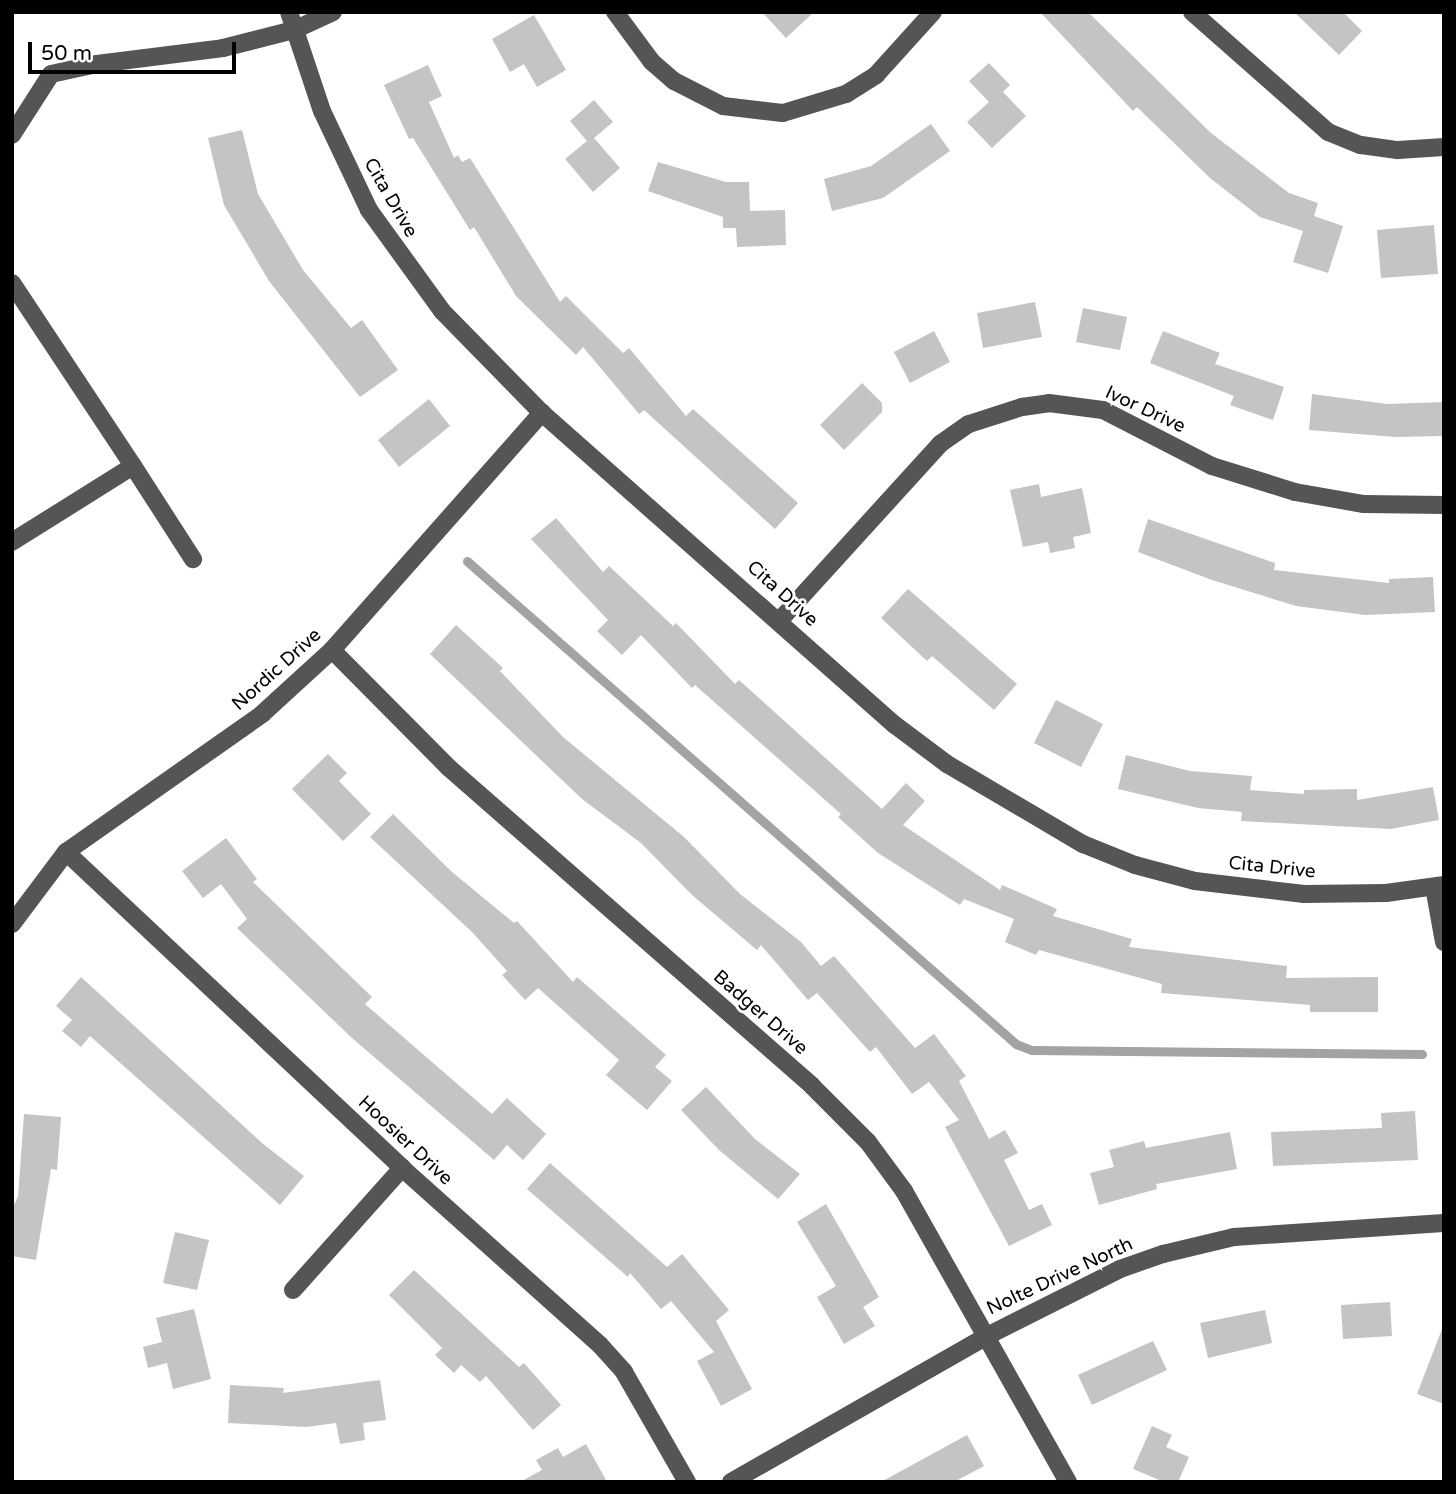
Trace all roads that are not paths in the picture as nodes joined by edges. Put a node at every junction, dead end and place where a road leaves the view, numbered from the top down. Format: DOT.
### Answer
graph roads {
  1 [pos="333,12"];
  2 [pos="615,12"];
  3 [pos="933,12"];
  4 [pos="1192,12"];
  5 [pos="291,21"];
  6 [pos="12,135"];
  7 [pos="1444,147"];
  8 [pos="12,282"];
  9 [pos="542,413"];
  10 [pos="133,466"];
  11 [pos="1444,505"];
  12 [pos="12,542"];
  13 [pos="193,559"];
  14 [pos="780,620"];
  15 [pos="332,650"];
  16 [pos="66,852"];
  17 [pos="1439,886"];
  18 [pos="12,924"];
  19 [pos="1444,942"];
  20 [pos="402,1168"];
  21 [pos="1444,1223"];
  22 [pos="293,1290"];
  23 [pos="985,1337"];
  24 [pos="687,1482"];
  25 [pos="731,1482"];
  26 [pos="1068,1482"];
  1 -- 5 [label="street"];
  2 -- 3 [label="street"];
  4 -- 7 [label="street"];
  5 -- 6 [label="street"];
  5 -- 9 [label="street, Cita Drive"];
  8 -- 10 [label="street"];
  9 -- 14 [label="street, Cita Drive"];
  9 -- 15 [label="street, Nordic Drive"];
  10 -- 12 [label="street"];
  10 -- 13 [label="street"];
  11 -- 14 [label="street, Ivor Drive"];
  14 -- 17 [label="street, Cita Drive"];
  15 -- 16 [label="street, Nordic Drive"];
  15 -- 23 [label="street, Badger Drive"];
  16 -- 18 [label="street, Nordic Drive"];
  16 -- 20 [label="street, Hoosier Drive"];
  17 -- 19 [label="street"];
  20 -- 22 [label="street"];
  20 -- 24 [label="street, Hoosier Drive"];
  21 -- 23 [label="street, Nolte Drive North"];
  23 -- 25 [label="street, Nolte Drive North"];
  23 -- 26 [label="street, Badger Drive"];
}
